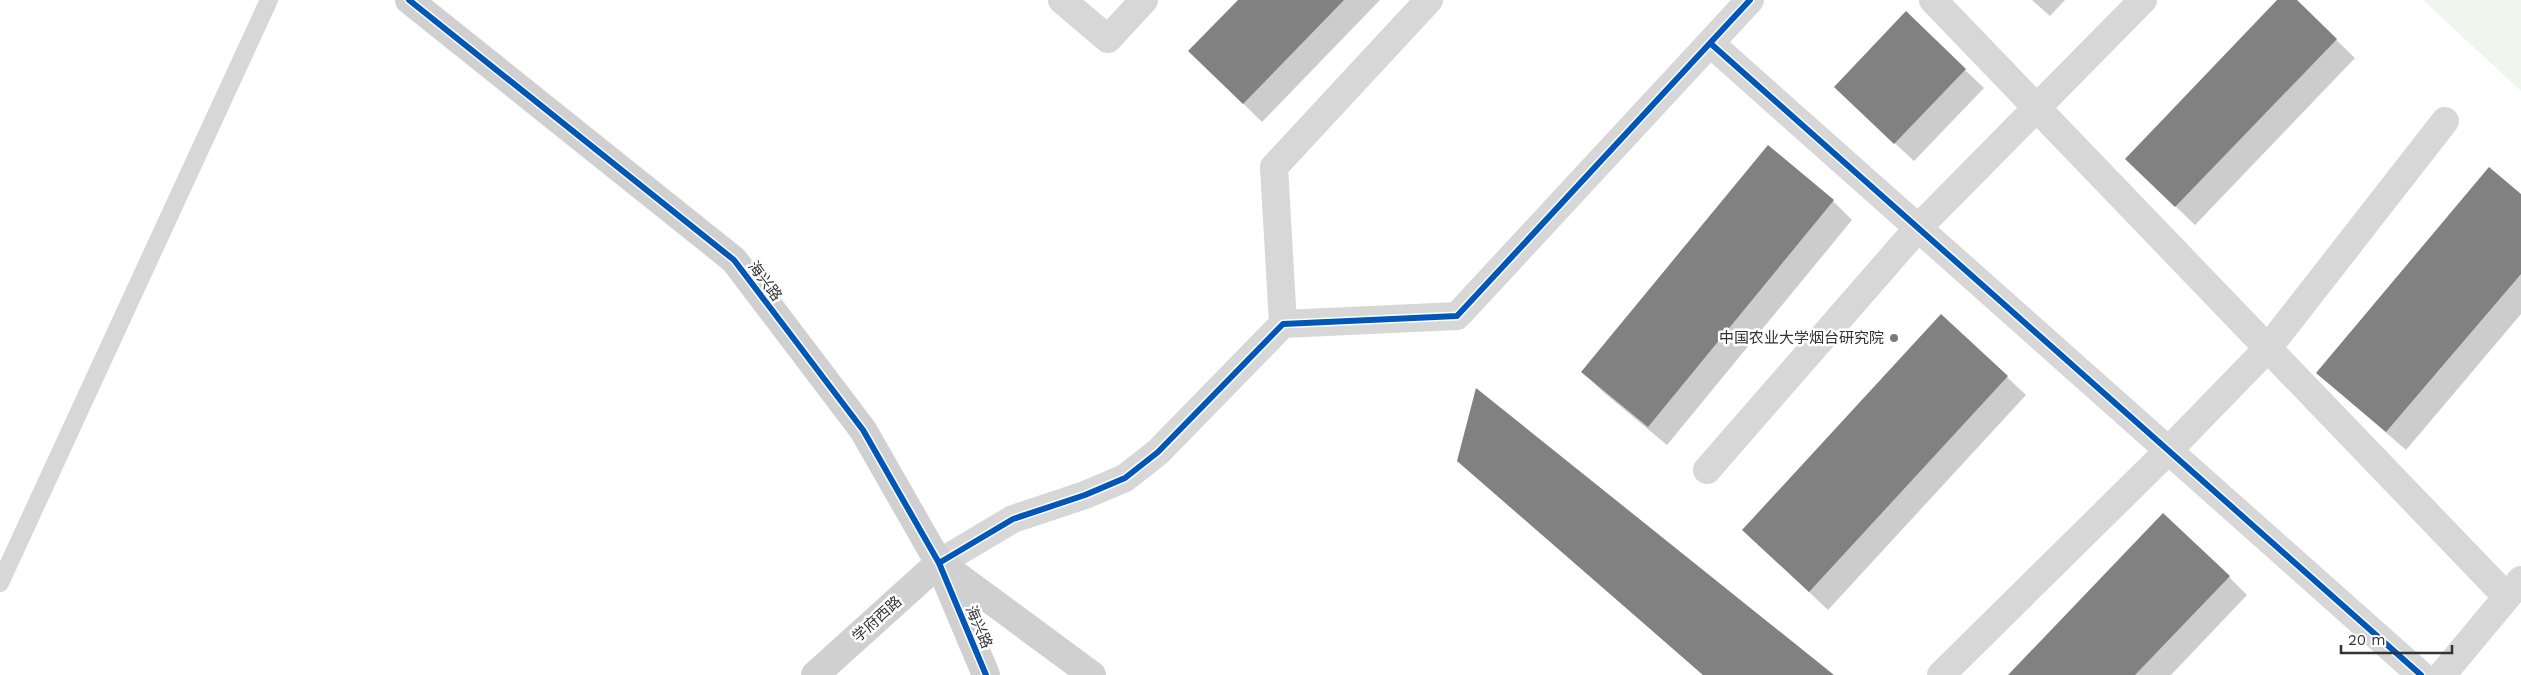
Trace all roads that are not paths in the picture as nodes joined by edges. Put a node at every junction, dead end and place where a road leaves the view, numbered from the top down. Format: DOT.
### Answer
graph roads {
  1 [pos="269,0"];
  2 [pos="409,0"];
  3 [pos="1062,0"];
  4 [pos="1144,0"];
  5 [pos="1429,0"];
  6 [pos="1750,0"];
  7 [pos="1933,0"];
  8 [pos="2143,0"];
  9 [pos="1710,44"];
  10 [pos="2038,108"];
  11 [pos="2445,121"];
  12 [pos="1918,228"];
  13 [pos="1283,324"];
  14 [pos="2268,348"];
  15 [pos="2168,451"];
  16 [pos="1707,470"];
  17 [pos="939,563"];
  18 [pos="0,583"];
  19 [pos="2514,588"];
  20 [pos="815,675"];
  21 [pos="986,675"];
  22 [pos="1092,675"];
  23 [pos="1941,675"];
  24 [pos="2421,675"];
  25 [pos="2442,675"];
  1 -- 18 [label="lane"];
  2 -- 17 [label="street, 海兴路"];
  3 -- 4 [label="street"];
  5 -- 13 [label="street"];
  6 -- 9 [label="street"];
  7 -- 10 [label="street"];
  8 -- 10 [label="street"];
  9 -- 12 [label="street"];
  9 -- 13 [label="street"];
  10 -- 12 [label="street"];
  10 -- 14 [label="street"];
  11 -- 14 [label="street"];
  12 -- 15 [label="street"];
  12 -- 16 [label="street"];
  13 -- 17 [label="street"];
  14 -- 15 [label="street"];
  14 -- 19 [label="street"];
  15 -- 23 [label="street"];
  15 -- 24 [label="street"];
  17 -- 20 [label="street, 学府西路"];
  17 -- 21 [label="street, 海兴路"];
  17 -- 22 [label="street, 海兴路"];
  19 -- 25 [label="street"];
}
